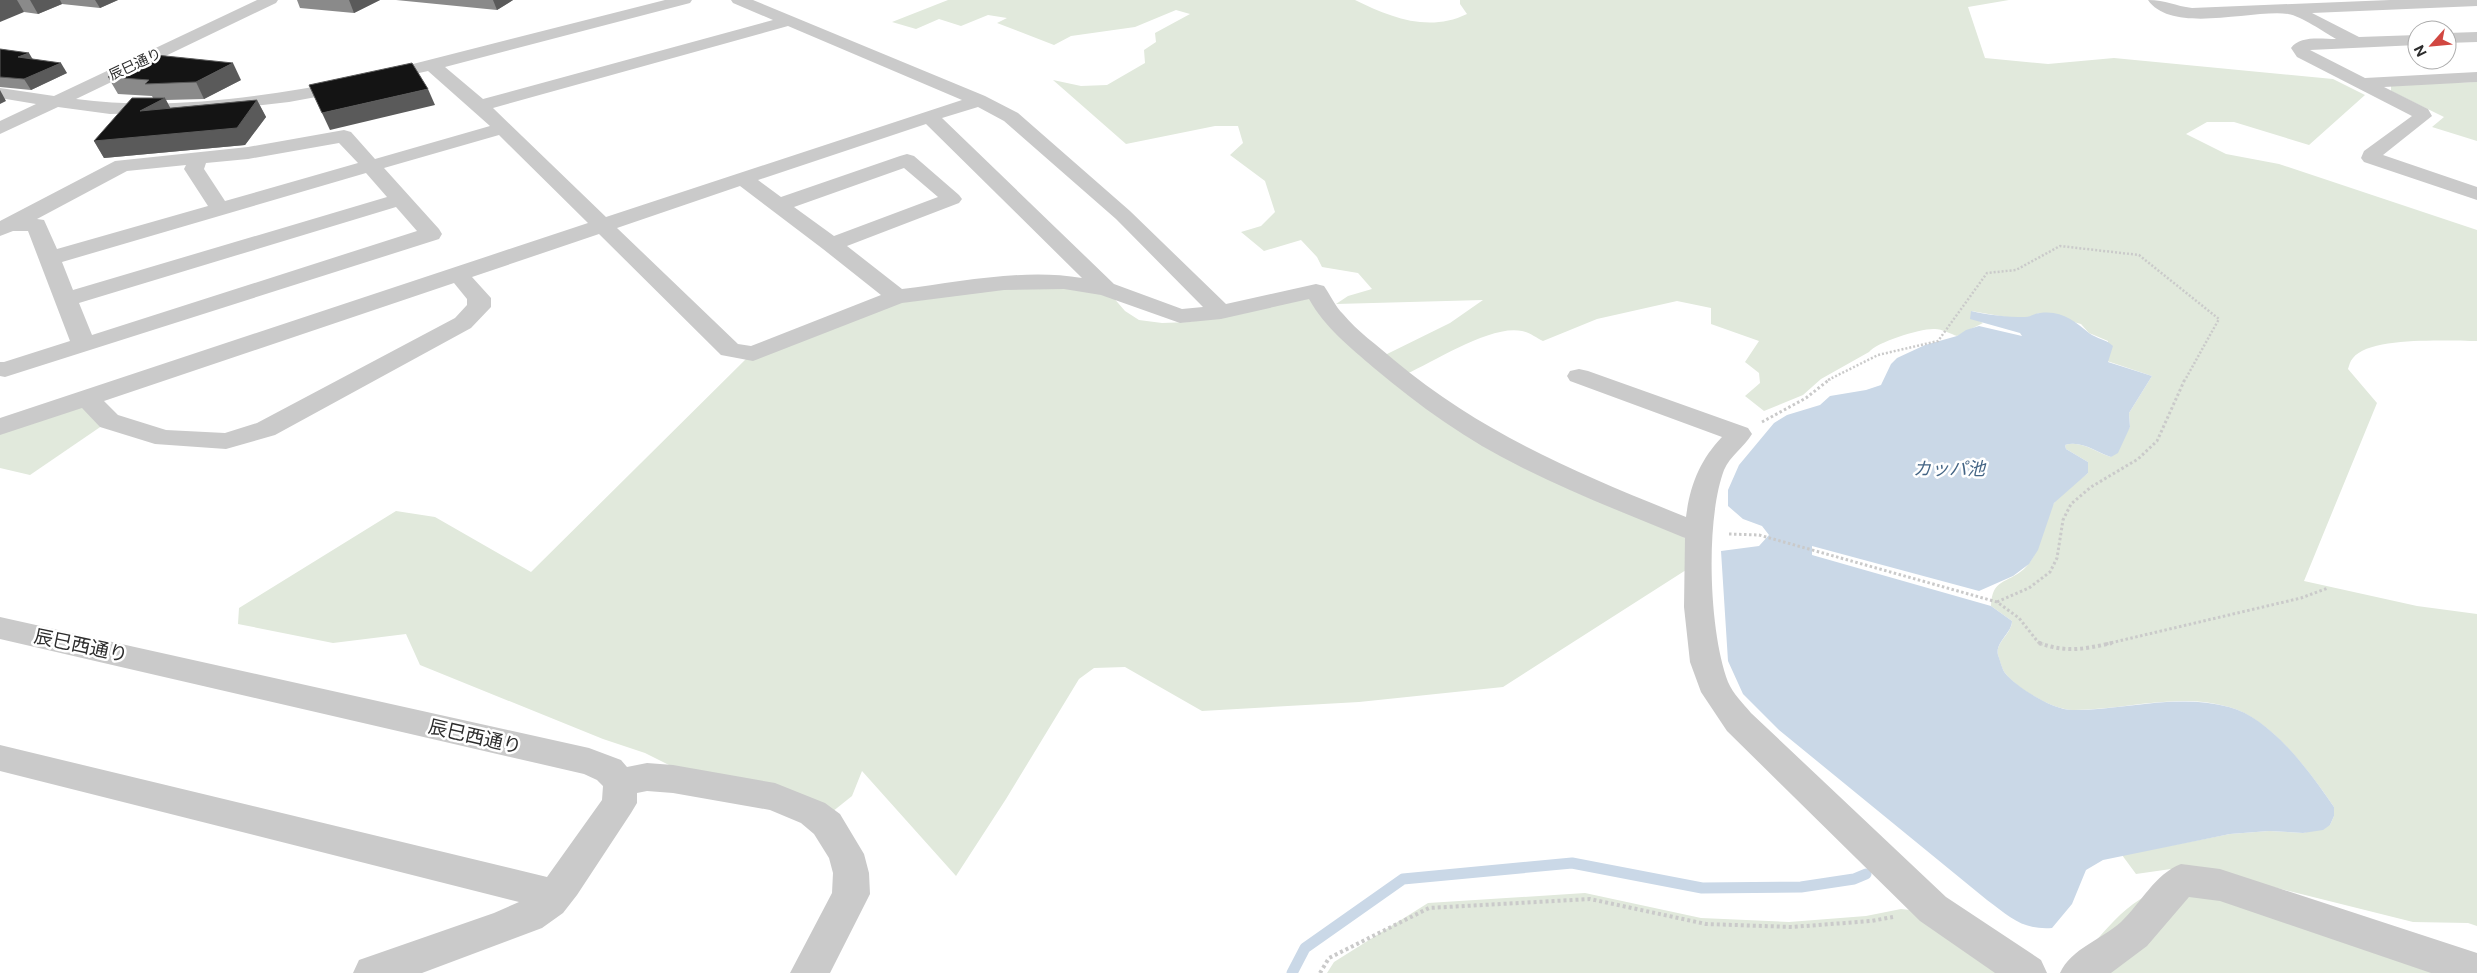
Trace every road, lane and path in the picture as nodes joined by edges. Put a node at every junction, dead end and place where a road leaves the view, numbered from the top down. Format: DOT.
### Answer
graph roads {
  1 [pos="270,0"];
  2 [pos="684,0"];
  3 [pos="739,0"];
  4 [pos="2156,0"];
  5 [pos="2477,1"];
  6 [pos="2292,9"];
  7 [pos="788,21"];
  8 [pos="2477,37"];
  9 [pos="2457,38"];
  10 [pos="2407,40"];
  11 [pos="2355,42"];
  12 [pos="432,65"];
  13 [pos="405,72"];
  14 [pos="2477,77"];
  15 [pos="361,83"];
  16 [pos="2363,83"];
  17 [pos="0,93"];
  18 [pos="979,100"];
  19 [pos="58,101"];
  20 [pos="480,106"];
  21 [pos="930,117"];
  22 [pos="0,128"];
  23 [pos="503,128"];
  24 [pos="198,159"];
  25 [pos="372,166"];
  26 [pos="743,179"];
  27 [pos="2477,194"];
  28 [pos="401,199"];
  29 [pos="779,205"];
  30 [pos="220,209"];
  31 [pos="602,225"];
  32 [pos="5,228"];
  33 [pos="831,244"];
  34 [pos="50,258"];
  35 [pos="458,274"];
  36 [pos="1106,289"];
  37 [pos="897,297"];
  38 [pos="67,300"];
  39 [pos="1221,312"];
  40 [pos="84,345"];
  41 [pos="0,369"];
  42 [pos="1579,376"];
  43 [pos="87,398"];
  44 [pos="0,427"];
  45 [pos="1739,434"];
  46 [pos="1699,533"];
  47 [pos="1759,535"];
  48 [pos="2328,588"];
  49 [pos="1997,602"];
  50 [pos="0,628"];
  51 [pos="0,758"];
  52 [pos="620,783"];
  53 [pos="555,895"];
  54 [pos="1933,909"];
  55 [pos="2477,971"];
  56 [pos="373,973"];
  57 [pos="810,973"];
  58 [pos="1320,973"];
  59 [pos="2028,973"];
  60 [pos="2080,973"];
  1 -- 19 [label="street, 辰巳通り"];
  2 -- 12 [label="street"];
  3 -- 7 [label="street"];
  4 -- 6 [label="street"];
  5 -- 6 [label="street"];
  6 -- 11 [label="street"];
  7 -- 18 [label="street"];
  7 -- 20 [label="street"];
  8 -- 9 [label="street"];
  10 -- 11 [label="street"];
  11 -- 16 [label="street"];
  12 -- 13 [label="street"];
  12 -- 20 [label="street"];
  14 -- 16 [label="street"];
  15 -- 19 [label="street"];
  16 -- 27 [label="street"];
  17 -- 19 [label="street"];
  18 -- 21 [label="street"];
  18 -- 39 [label="street"];
  19 -- 22 [label="street, 辰巳通り"];
  20 -- 23 [label="street"];
  21 -- 26 [label="street"];
  21 -- 36 [label="street"];
  23 -- 25 [label="street"];
  23 -- 31 [label="street"];
  24 -- 25 [label="street"];
  24 -- 30 [label="street"];
  24 -- 32 [label="street"];
  25 -- 28 [label="street"];
  25 -- 30 [label="street"];
  26 -- 29 [label="street"];
  26 -- 31 [label="street"];
  28 -- 38 [label="street"];
  28 -- 40 [label="street"];
  29 -- 33 [label="street"];
  29 -- 33 [label="street"];
  30 -- 34 [label="street"];
  31 -- 35 [label="street"];
  31 -- 37 [label="street"];
  32 -- 34 [label="street"];
  33 -- 37 [label="street"];
  34 -- 38 [label="street"];
  35 -- 43 [label="street"];
  35 -- 43 [label="street"];
  36 -- 37 [label="street"];
  36 -- 39 [label="street"];
  38 -- 40 [label="street"];
  39 -- 46 [label="street"];
  40 -- 41 [label="street"];
  42 -- 45 [label="street"];
  43 -- 44 [label="street"];
  45 -- 46 [label="street"];
  45 -- 49 [label="path"];
  46 -- 54 [label="street"];
  47 -- 49 [label="path"];
  48 -- 49 [label="path"];
  50 -- 52 [label="street, 辰巳西通り"];
  51 -- 53 [label="street"];
  52 -- 53 [label="street"];
  52 -- 57 [label="street"];
  53 -- 56 [label="street"];
  54 -- 58 [label="path"];
  54 -- 59 [label="street"];
  55 -- 60 [label="street"];
}
